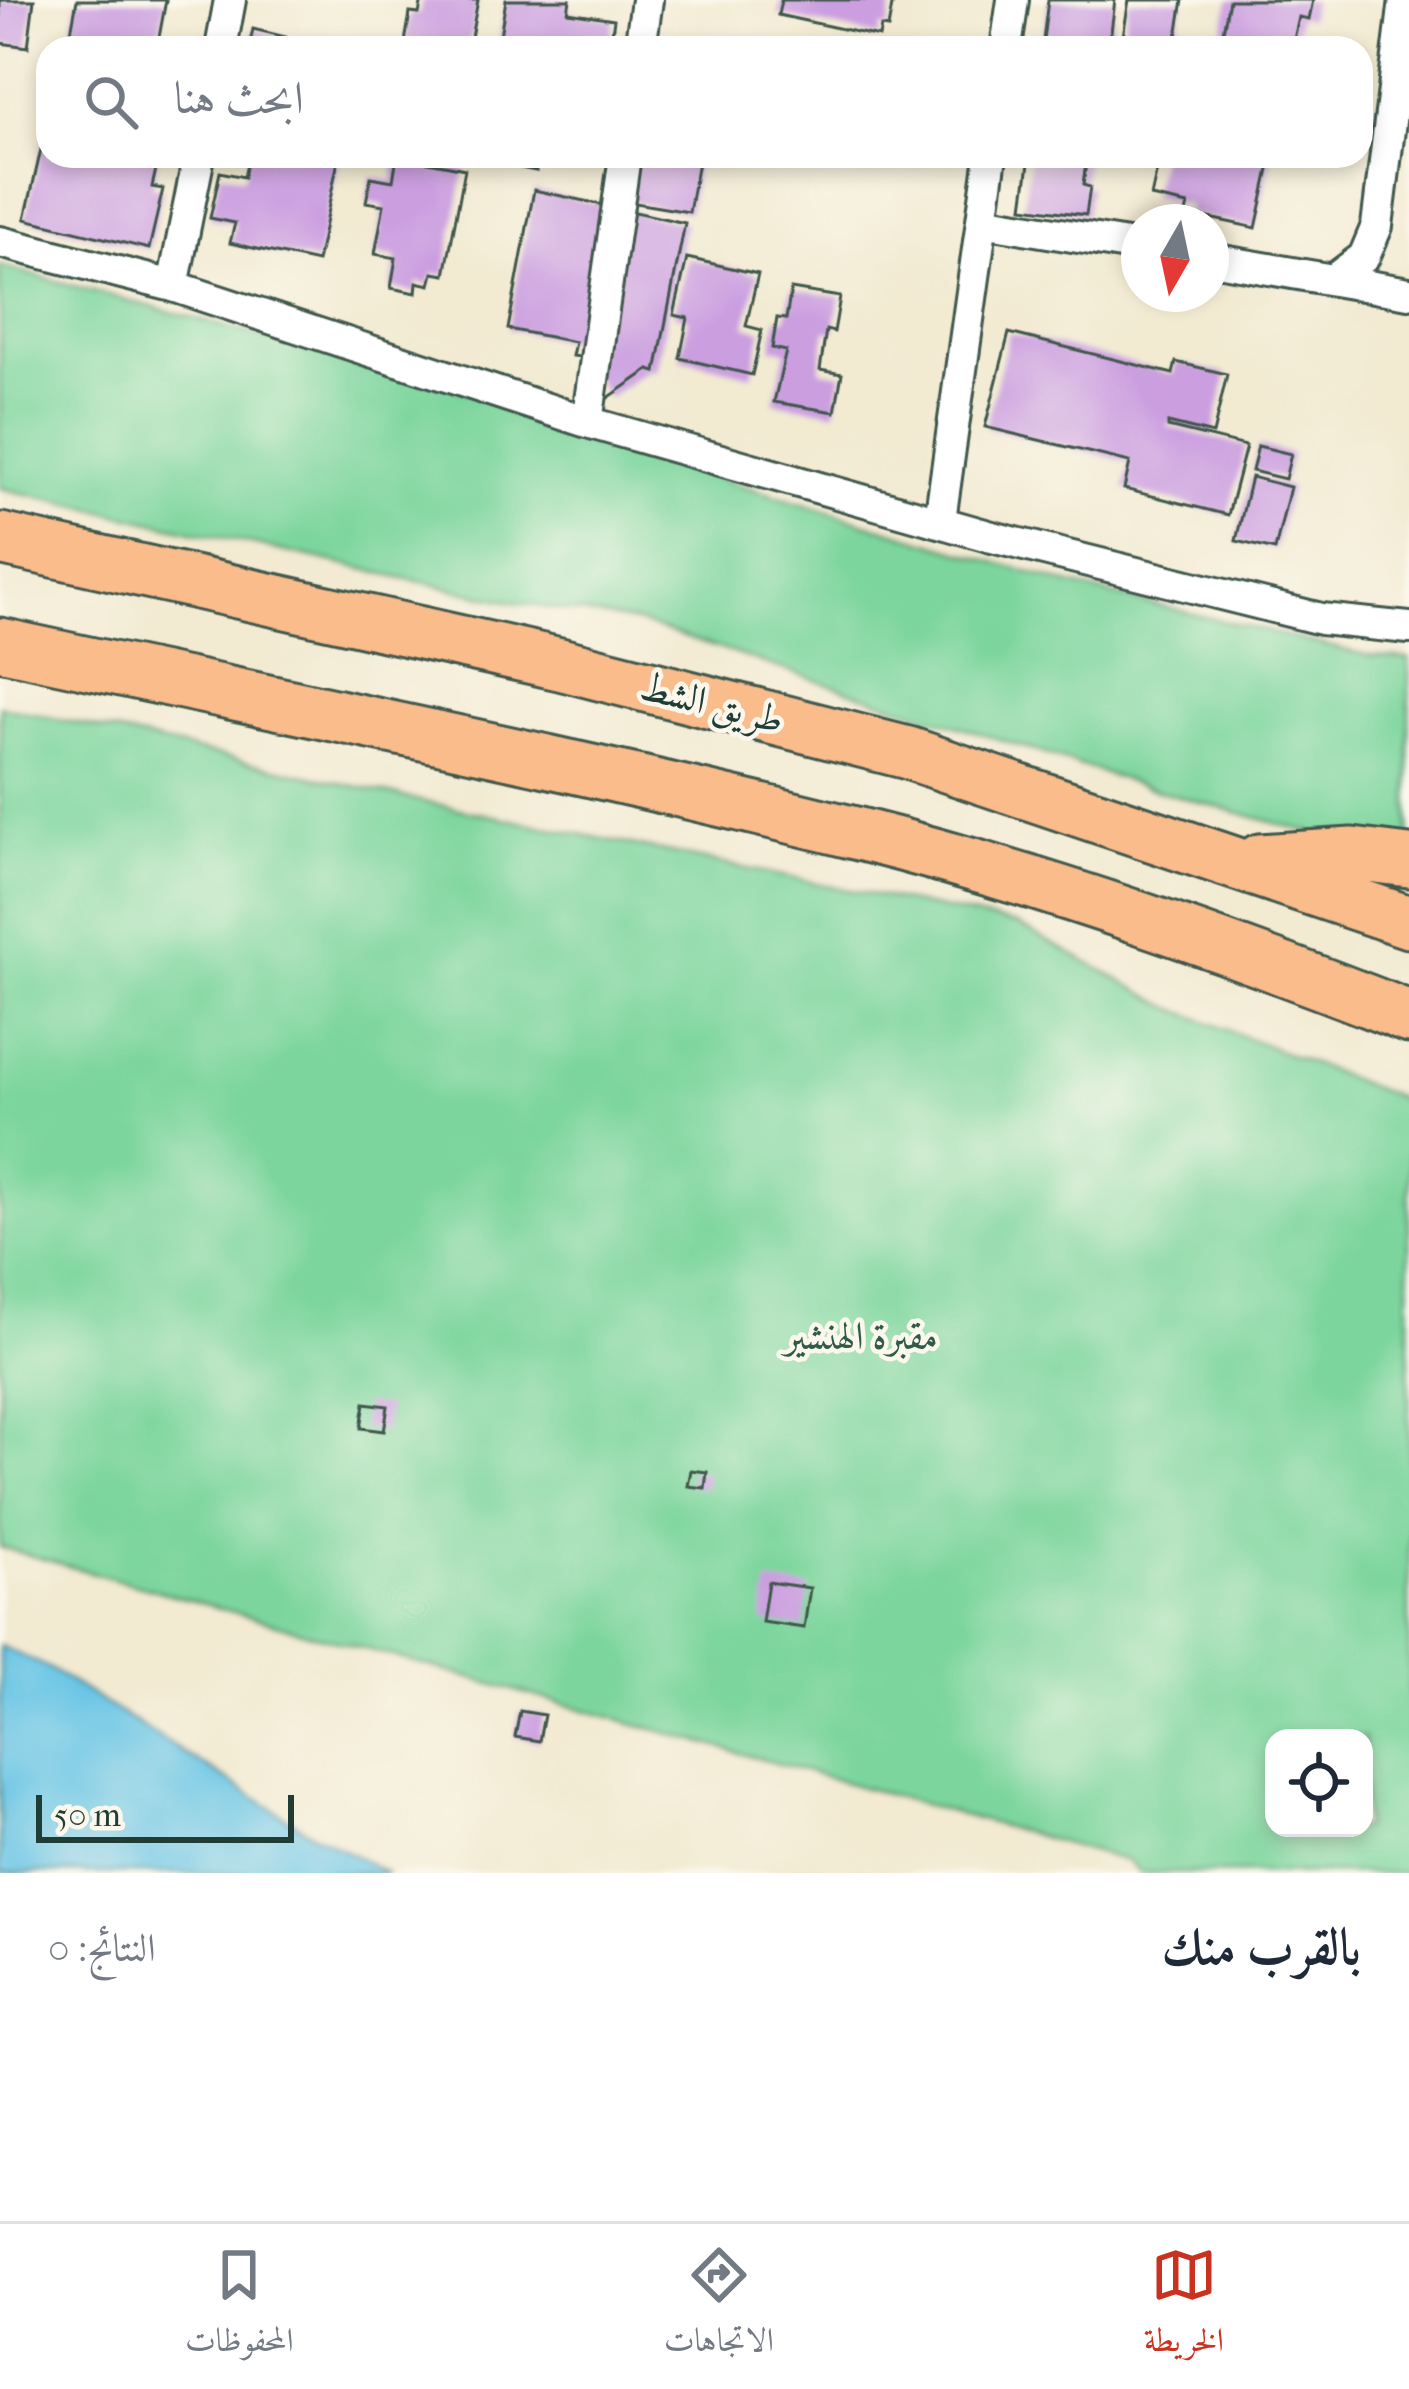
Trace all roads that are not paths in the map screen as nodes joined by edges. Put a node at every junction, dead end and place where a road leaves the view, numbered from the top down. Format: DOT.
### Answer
graph roads {
  1 [pos="230,0"];
  2 [pos="647,0"];
  3 [pos="1013,0"];
  4 [pos="1405,0"];
  5 [pos="222,36"];
  6 [pos="642,36"];
  7 [pos="1008,36"];
  8 [pos="197,168"];
  9 [pos="623,168"];
  10 [pos="989,168"];
  11 [pos="982,221"];
  12 [pos="0,242"];
  13 [pos="1121,245"];
  14 [pos="1229,263"];
  15 [pos="1333,280"];
  16 [pos="172,286"];
  17 [pos="1409,292"];
  18 [pos="587,422"];
  19 [pos="940,520"];
  20 [pos="0,539"];
  21 [pos="1409,628"];
  22 [pos="0,644"];
  23 [pos="1409,861"];
  24 [pos="1236,862"];
  25 [pos="1409,922"];
  26 [pos="1409,1017"];
  1 -- 5 [label="street"];
  2 -- 6 [label="street"];
  3 -- 7 [label="street"];
  4 -- 15 [label="street"];
  8 -- 16 [label="street"];
  9 -- 18 [label="street"];
  10 -- 11 [label="street"];
  11 -- 13 [label="street"];
  11 -- 19 [label="street"];
  12 -- 16 [label="street"];
  14 -- 15 [label="street"];
  15 -- 17 [label="street"];
  16 -- 18 [label="street"];
  18 -- 19 [label="street"];
  19 -- 21 [label="street"];
  20 -- 24 [label="highway, طريق الشط"];
  22 -- 26 [label="highway"];
  23 -- 24 [label="highway"];
  24 -- 25 [label="highway, طريق الشط"];
}
